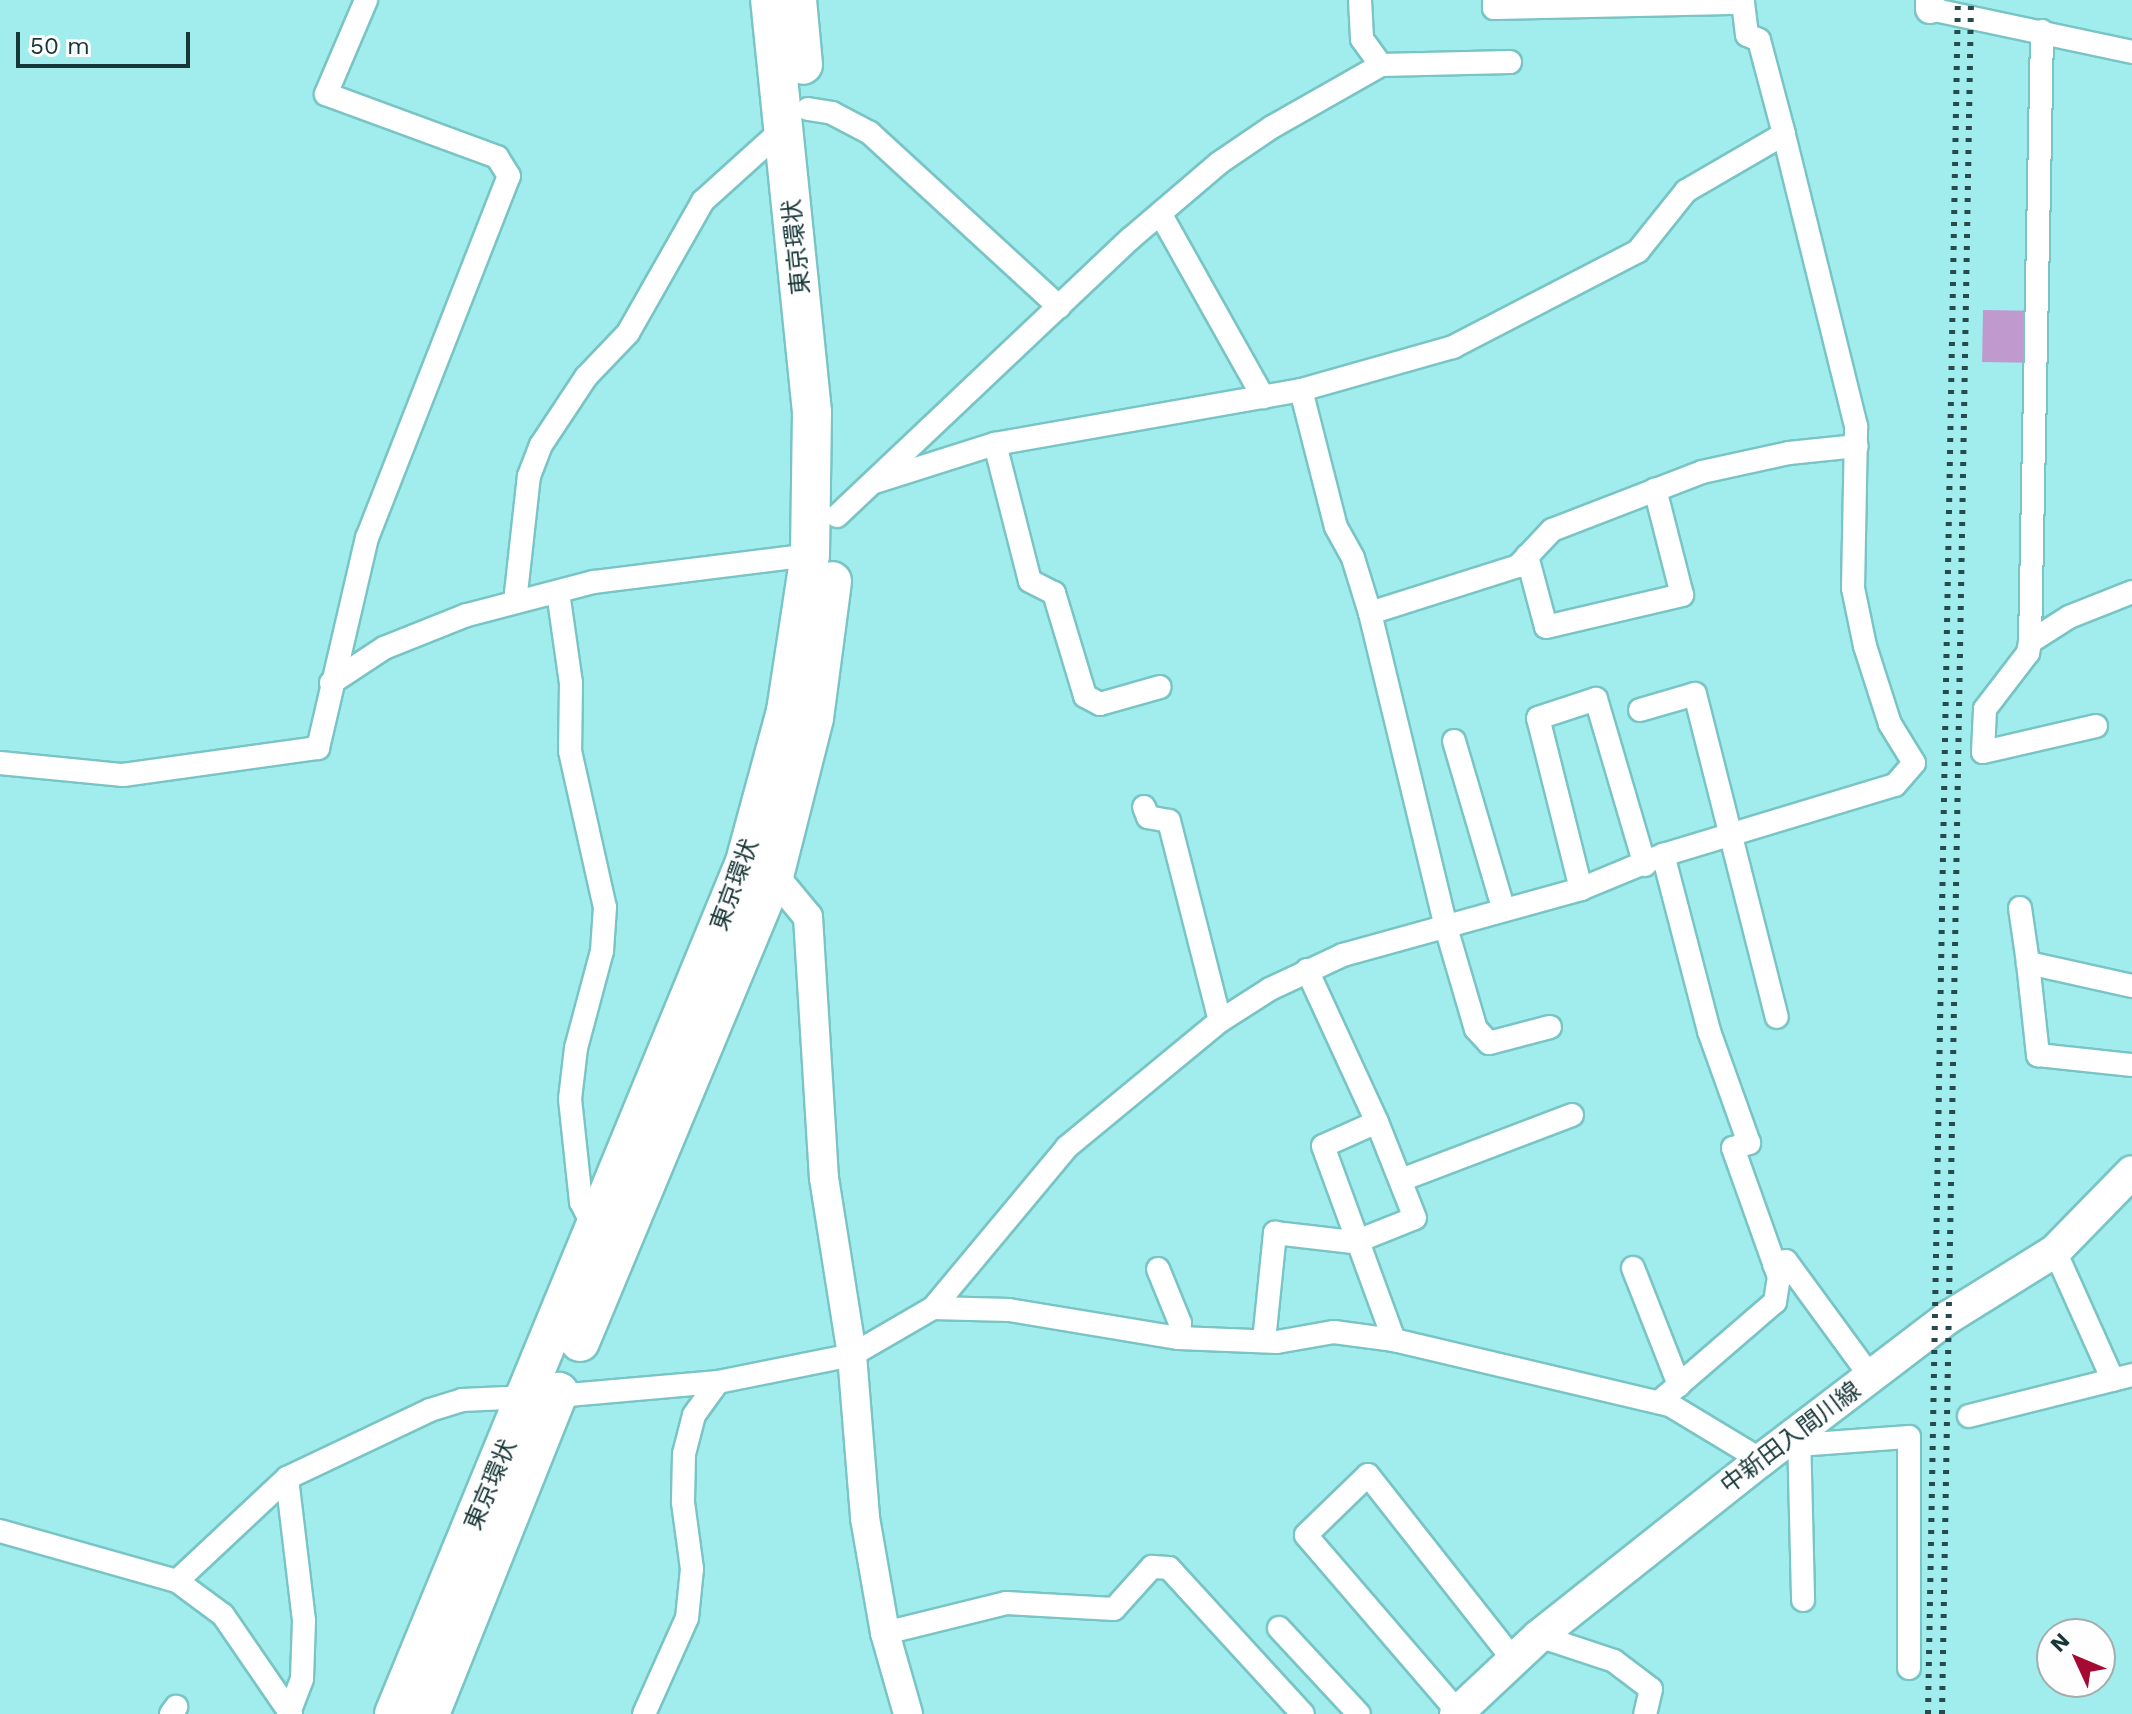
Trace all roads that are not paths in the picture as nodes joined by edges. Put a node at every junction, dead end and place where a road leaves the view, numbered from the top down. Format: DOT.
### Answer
graph roads {
  1 [pos="366,0"];
  2 [pos="770,0"];
  3 [pos="797,0"];
  4 [pos="1360,0"];
  5 [pos="1494,0"];
  6 [pos="1743,2"];
  7 [pos="1930,5"];
  8 [pos="1991,10"];
  9 [pos="2042,31"];
  10 [pos="2132,52"];
  11 [pos="1510,62"];
  12 [pos="1381,65"];
  13 [pos="797,118"];
  14 [pos="1784,134"];
  15 [pos="1161,215"];
  16 [pos="1059,307"];
  17 [pos="1301,390"];
  18 [pos="1263,397"];
  19 [pos="995,444"];
  20 [pos="1857,446"];
  21 [pos="875,482"];
  22 [pos="1655,489"];
  23 [pos="837,516"];
  24 [pos="810,555"];
  25 [pos="1527,556"];
  26 [pos="558,592"];
  27 [pos="2132,592"];
  28 [pos="515,602"];
  29 [pos="1370,613"];
  30 [pos="2030,642"];
  31 [pos="331,683"];
  32 [pos="1160,687"];
  33 [pos="1640,710"];
  34 [pos="2096,726"];
  35 [pos="1454,741"];
  36 [pos="0,763"];
  37 [pos="1144,807"];
  38 [pos="1733,834"];
  39 [pos="1654,860"];
  40 [pos="760,869"];
  41 [pos="1581,889"];
  42 [pos="1503,908"];
  43 [pos="2020,908"];
  44 [pos="1445,924"];
  45 [pos="2028,963"];
  46 [pos="1307,970"];
  47 [pos="2132,986"];
  48 [pos="1777,1017"];
  49 [pos="1220,1021"];
  50 [pos="1550,1027"];
  51 [pos="2132,1065"];
  52 [pos="1572,1115"];
  53 [pos="1377,1122"];
  54 [pos="2132,1172"];
  55 [pos="1401,1180"];
  56 [pos="597,1232"];
  57 [pos="1361,1242"];
  58 [pos="2055,1251"];
  59 [pos="1774,1264"];
  60 [pos="1633,1268"];
  61 [pos="1158,1269"];
  62 [pos="933,1308"];
  63 [pos="1179,1338"];
  64 [pos="1394,1340"];
  65 [pos="1264,1341"];
  66 [pos="852,1355"];
  67 [pos="1871,1377"];
  68 [pos="2122,1378"];
  69 [pos="718,1382"];
  70 [pos="1679,1385"];
  71 [pos="543,1397"];
  72 [pos="1659,1402"];
  73 [pos="1969,1416"];
  74 [pos="1799,1439"];
  75 [pos="1761,1460"];
  76 [pos="287,1478"];
  77 [pos="0,1531"];
  78 [pos="177,1581"];
  79 [pos="1803,1600"];
  80 [pos="1279,1628"];
  81 [pos="885,1633"];
  82 [pos="1539,1636"];
  83 [pos="1513,1659"];
  84 [pos="1909,1668"];
  85 [pos="290,1713"];
  86 [pos="1457,1713"];
  87 [pos="394,1714"];
  88 [pos="430,1714"];
  89 [pos="644,1714"];
  90 [pos="908,1714"];
  91 [pos="1303,1714"];
  92 [pos="1359,1714"];
  93 [pos="1645,1714"];
  1 -- 31 [label="street"];
  2 -- 13 [label="highway, 東京環状"];
  3 -- 13 [label="highway, 東京環状"];
  4 -- 12 [label="street"];
  5 -- 6 [label="street"];
  6 -- 14 [label="street"];
  7 -- 8 [label="street"];
  8 -- 9 [label="street"];
  9 -- 10 [label="street"];
  9 -- 30 [label="street"];
  11 -- 12 [label="street"];
  12 -- 15 [label="street"];
  13 -- 16 [label="street"];
  13 -- 23 [label="highway, 東京環状"];
  13 -- 24 [label="highway, 東京環状"];
  13 -- 28 [label="street"];
  14 -- 17 [label="street"];
  14 -- 20 [label="street"];
  15 -- 16 [label="street"];
  15 -- 18 [label="street"];
  16 -- 21 [label="street"];
  17 -- 18 [label="street"];
  17 -- 29 [label="street"];
  18 -- 19 [label="street"];
  19 -- 21 [label="street"];
  19 -- 32 [label="street"];
  20 -- 22 [label="street"];
  20 -- 38 [label="street"];
  21 -- 23 [label="street"];
  22 -- 25 [label="street"];
  22 -- 25 [label="street"];
  23 -- 40 [label="highway, 東京環状"];
  24 -- 26 [label="street"];
  24 -- 40 [label="highway, 東京環状"];
  25 -- 29 [label="street"];
  26 -- 28 [label="street"];
  26 -- 56 [label="street"];
  27 -- 30 [label="street"];
  28 -- 31 [label="street"];
  29 -- 44 [label="street"];
  30 -- 34 [label="street"];
  31 -- 36 [label="street"];
  33 -- 38 [label="street"];
  35 -- 42 [label="street"];
  37 -- 49 [label="street"];
  38 -- 39 [label="street"];
  38 -- 48 [label="street"];
  39 -- 41 [label="street"];
  39 -- 41 [label="street"];
  39 -- 59 [label="street"];
  40 -- 56 [label="highway, 東京環状"];
  40 -- 66 [label="street"];
  40 -- 71 [label="highway, 東京環状"];
  41 -- 42 [label="street"];
  42 -- 44 [label="street"];
  43 -- 45 [label="street"];
  44 -- 46 [label="street"];
  44 -- 50 [label="street"];
  45 -- 47 [label="street"];
  45 -- 51 [label="street"];
  46 -- 49 [label="street"];
  46 -- 53 [label="street"];
  49 -- 62 [label="street"];
  52 -- 55 [label="street"];
  53 -- 55 [label="street"];
  53 -- 57 [label="street"];
  54 -- 58 [label="main road, 中新田入間川線"];
  55 -- 57 [label="street"];
  56 -- 71 [label="highway, 東京環状"];
  57 -- 64 [label="street"];
  57 -- 65 [label="street"];
  58 -- 67 [label="main road, 中新田入間川線"];
  58 -- 68 [label="street"];
  59 -- 67 [label="street"];
  59 -- 70 [label="street"];
  60 -- 70 [label="street"];
  61 -- 63 [label="street"];
  62 -- 63 [label="street"];
  62 -- 66 [label="street"];
  63 -- 65 [label="street"];
  64 -- 65 [label="street"];
  64 -- 72 [label="street"];
  66 -- 69 [label="street"];
  66 -- 81 [label="street"];
  67 -- 74 [label="main road, 中新田入間川線"];
  68 -- 73 [label="street"];
  69 -- 71 [label="street"];
  69 -- 89 [label="street"];
  70 -- 72 [label="street"];
  71 -- 76 [label="street"];
  71 -- 87 [label="highway, 東京環状"];
  71 -- 88 [label="highway, 東京環状"];
  72 -- 75 [label="street"];
  74 -- 75 [label="main road, 中新田入間川線"];
  74 -- 79 [label="street"];
  74 -- 84 [label="street"];
  75 -- 82 [label="main road, 中新田入間川線"];
  76 -- 78 [label="street"];
  76 -- 85 [label="street"];
  77 -- 78 [label="street"];
  78 -- 85 [label="street"];
  80 -- 92 [label="street"];
  81 -- 90 [label="street"];
  81 -- 91 [label="street"];
  82 -- 83 [label="main road, 中新田入間川線"];
  82 -- 93 [label="street"];
  83 -- 86 [label="main road, 中新田入間川線"];
  83 -- 86 [label="street"];
}
